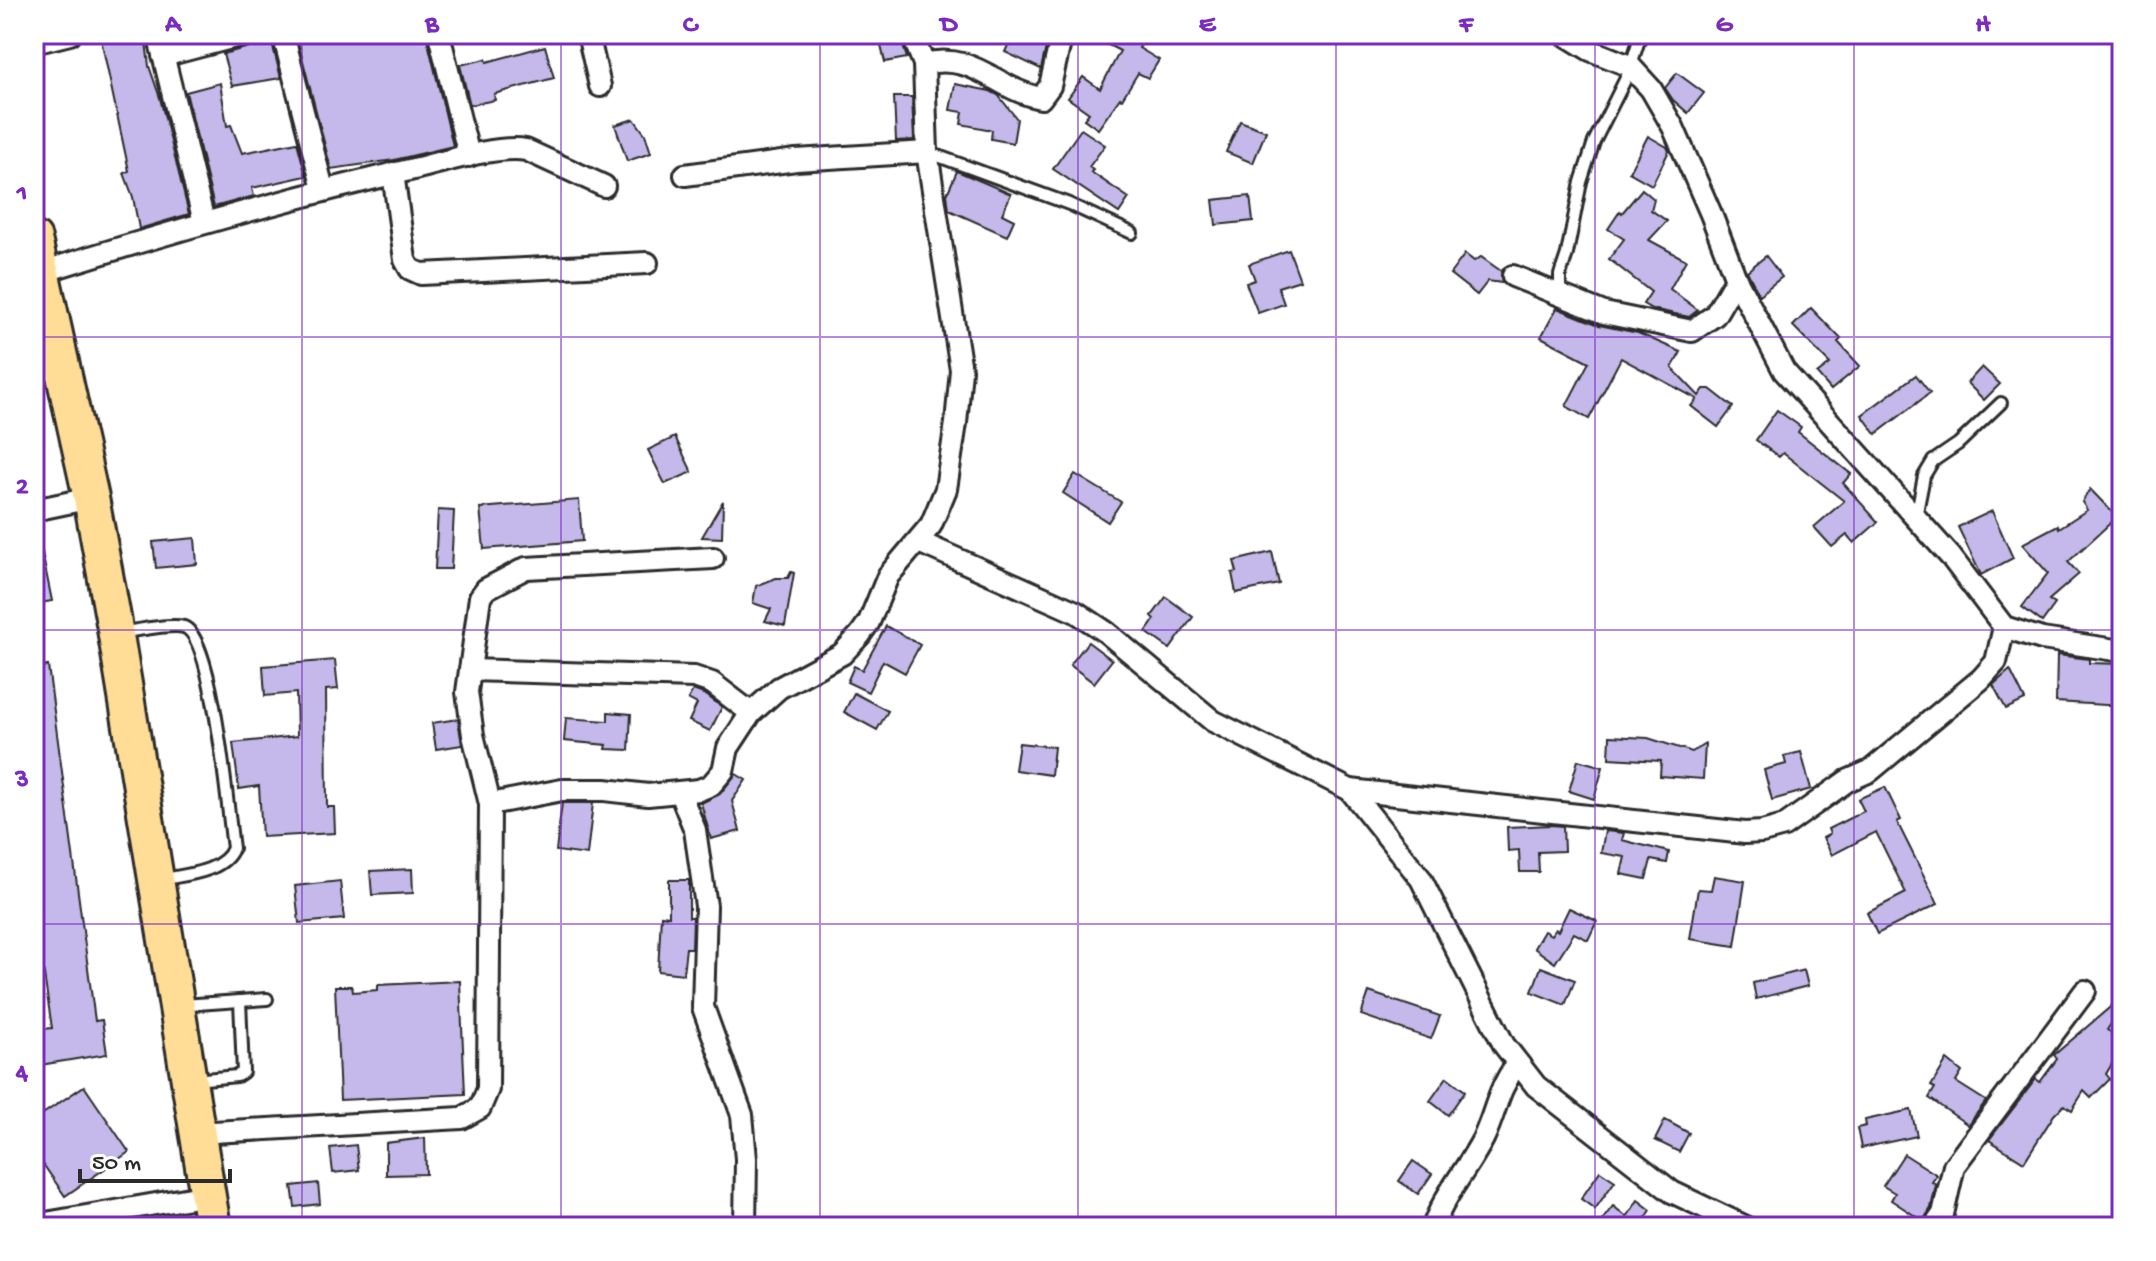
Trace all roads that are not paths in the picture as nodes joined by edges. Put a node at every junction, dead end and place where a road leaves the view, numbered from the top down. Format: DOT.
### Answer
graph roads {
  1 [pos="70,34"];
  2 [pos="158,34"];
  3 [pos="246,34"];
  4 [pos="283,34"];
  5 [pos="439,34"];
  6 [pos="588,34"];
  7 [pos="912,34"];
  8 [pos="1062,34"];
  9 [pos="1564,34"];
  10 [pos="1641,34"];
  11 [pos="34,43"];
  12 [pos="163,56"];
  13 [pos="924,64"];
  14 [pos="1630,66"];
  15 [pos="600,86"];
  16 [pos="927,152"];
  17 [pos="469,156"];
  18 [pos="393,173"];
  19 [pos="685,175"];
  20 [pos="604,186"];
  21 [pos="323,189"];
  22 [pos="204,222"];
  23 [pos="1132,233"];
  24 [pos="38,256"];
  25 [pos="647,263"];
  26 [pos="1513,276"];
  27 [pos="1736,279"];
  28 [pos="1560,295"];
  29 [pos="2001,403"];
  30 [pos="91,498"];
  31 [pos="34,510"];
  32 [pos="1916,517"];
  33 [pos="919,542"];
  34 [pos="713,558"];
  35 [pos="2004,627"];
  36 [pos="116,633"];
  37 [pos="2122,651"];
  38 [pos="470,670"];
  39 [pos="751,713"];
  40 [pos="1350,790"];
  41 [pos="680,793"];
  42 [pos="490,804"];
  43 [pos="158,880"];
  44 [pos="2085,991"];
  45 [pos="267,999"];
  46 [pos="240,1001"];
  47 [pos="177,1005"];
  48 [pos="1517,1064"];
  49 [pos="188,1081"];
  50 [pos="196,1133"];
  51 [pos="210,1211"];
  52 [pos="34,1225"];
  53 [pos="745,1227"];
  54 [pos="1433,1227"];
  55 [pos="1746,1227"];
  56 [pos="1934,1227"];
  1 -- 11 [label="street"];
  2 -- 12 [label="street"];
  3 -- 12 [label="street"];
  4 -- 21 [label="street"];
  5 -- 17 [label="street"];
  6 -- 15 [label="street"];
  7 -- 13 [label="street"];
  8 -- 13 [label="street"];
  9 -- 14 [label="street"];
  10 -- 14 [label="lane"];
  12 -- 22 [label="street"];
  13 -- 16 [label="street"];
  14 -- 27 [label="street"];
  14 -- 28 [label="lane"];
  16 -- 19 [label="street"];
  16 -- 23 [label="lane"];
  16 -- 33 [label="street"];
  17 -- 18 [label="street"];
  17 -- 20 [label="street"];
  18 -- 21 [label="street"];
  18 -- 25 [label="street"];
  21 -- 22 [label="street"];
  22 -- 24 [label="street"];
  24 -- 30 [label="highway"];
  26 -- 28 [label="street"];
  27 -- 28 [label="street"];
  27 -- 32 [label="street"];
  29 -- 32 [label="lane"];
  30 -- 31 [label="street"];
  30 -- 36 [label="highway"];
  32 -- 35 [label="street"];
  33 -- 39 [label="street"];
  33 -- 40 [label="street"];
  34 -- 38 [label="street"];
  35 -- 37 [label="street"];
  35 -- 40 [label="street"];
  36 -- 43 [label="highway"];
  36 -- 43 [label="lane"];
  38 -- 39 [label="street"];
  38 -- 42 [label="street"];
  39 -- 41 [label="street"];
  40 -- 48 [label="street"];
  41 -- 42 [label="street"];
  41 -- 53 [label="street"];
  42 -- 50 [label="street"];
  43 -- 47 [label="highway"];
  44 -- 56 [label="street"];
  45 -- 46 [label="lane"];
  46 -- 47 [label="lane"];
  46 -- 49 [label="lane"];
  47 -- 49 [label="highway"];
  48 -- 54 [label="street"];
  48 -- 55 [label="street"];
  49 -- 50 [label="highway"];
  50 -- 51 [label="highway"];
  51 -- 52 [label="street"];
}
